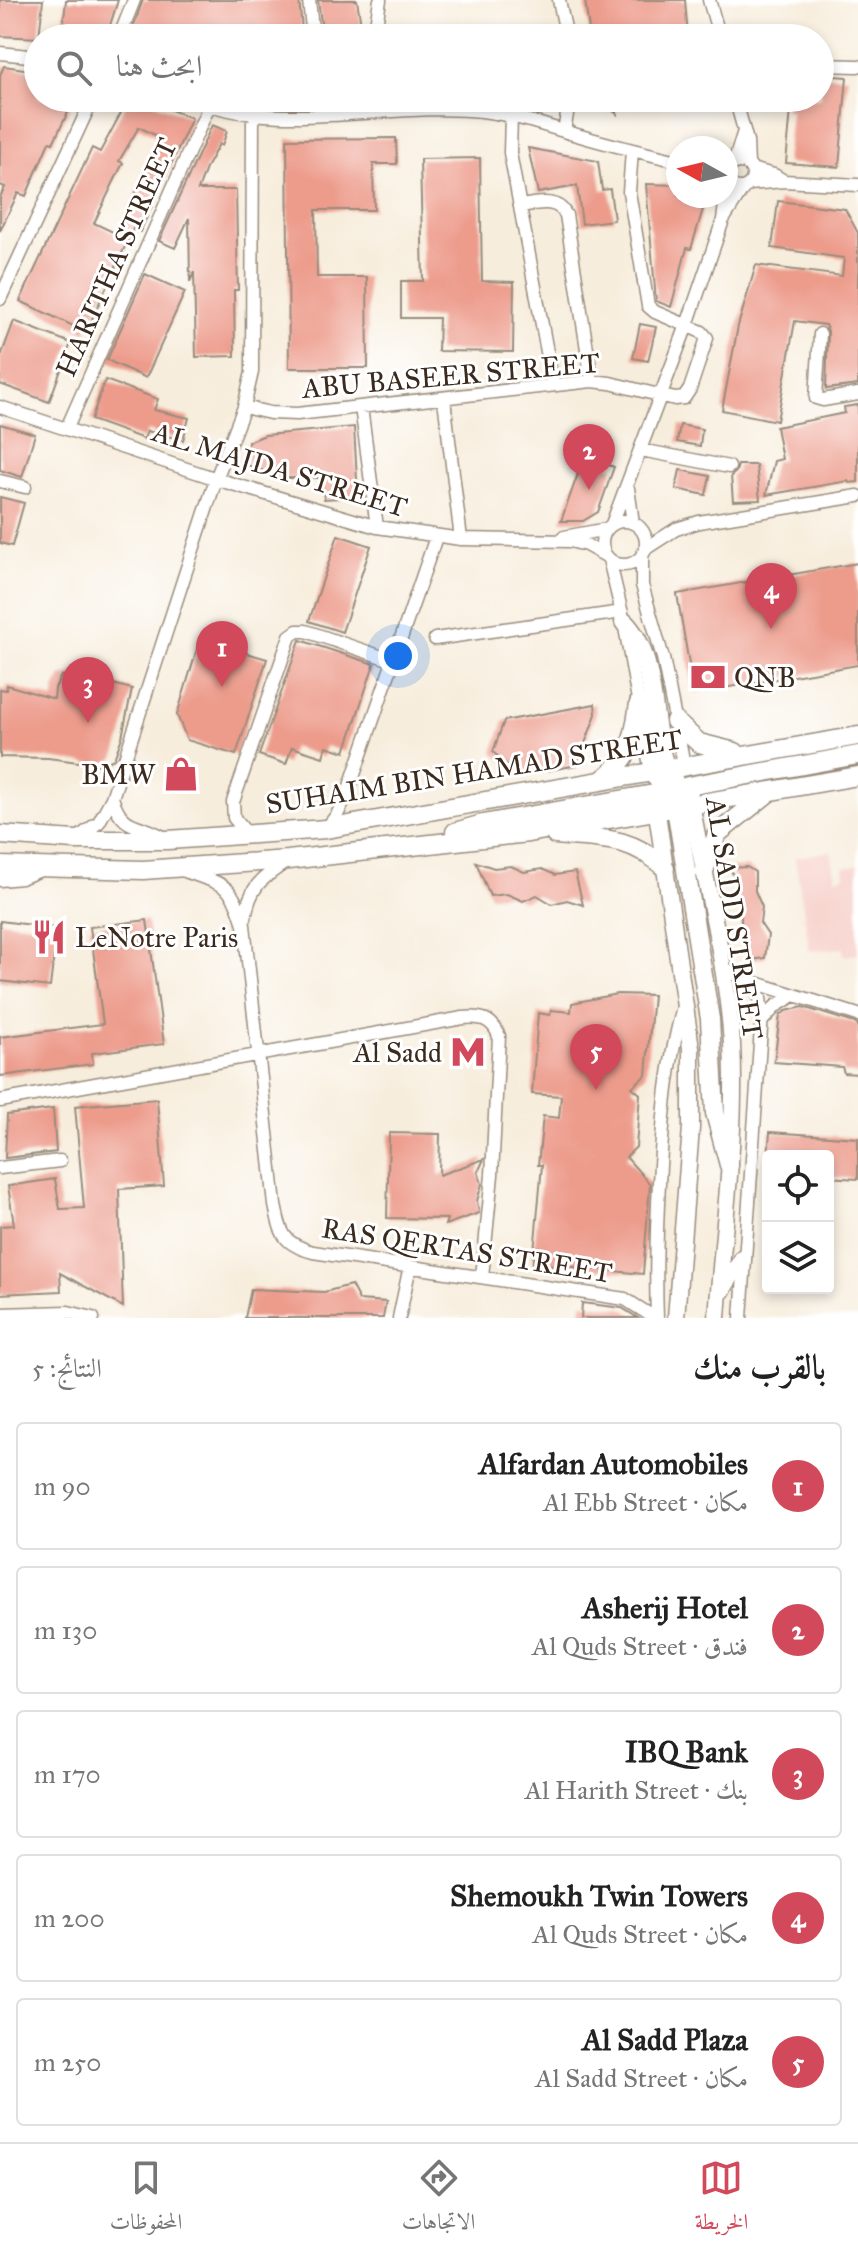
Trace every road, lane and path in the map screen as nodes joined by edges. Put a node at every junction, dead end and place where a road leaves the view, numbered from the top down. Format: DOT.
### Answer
graph roads {
  1 [pos="134,0"];
  2 [pos="309,0"];
  3 [pos="380,0"];
  4 [pos="559,0"];
  5 [pos="709,0"];
  6 [pos="125,24"];
  7 [pos="312,24"];
  8 [pos="376,24"];
  9 [pos="564,24"];
  10 [pos="716,24"];
  11 [pos="0,53"];
  12 [pos="24,56"];
  13 [pos="834,65"];
  14 [pos="858,66"];
  15 [pos="87,112"];
  16 [pos="206,112"];
  17 [pos="242,112"];
  18 [pos="399,112"];
  19 [pos="476,112"];
  20 [pos="567,112"];
  21 [pos="739,112"];
  22 [pos="253,114"];
  23 [pos="320,114"];
  24 [pos="365,114"];
  25 [pos="511,116"];
  26 [pos="564,131"];
  27 [pos="632,150"];
  28 [pos="666,158"];
  29 [pos="738,166"];
  30 [pos="784,181"];
  31 [pos="858,185"];
  32 [pos="747,186"];
  33 [pos="738,188"];
  34 [pos="520,206"];
  35 [pos="724,208"];
  36 [pos="723,220"];
  37 [pos="0,299"];
  38 [pos="687,325"];
  39 [pos="820,334"];
  40 [pos="592,381"];
  41 [pos="553,384"];
  42 [pos="858,394"];
  43 [pos="661,396"];
  44 [pos="444,399"];
  45 [pos="0,407"];
  46 [pos="244,407"];
  47 [pos="361,407"];
  48 [pos="67,428"];
  49 [pos="641,450"];
  50 [pos="729,467"];
  51 [pos="216,479"];
  52 [pos="0,481"];
  53 [pos="25,487"];
  54 [pos="628,488"];
  55 [pos="858,496"];
  56 [pos="633,523"];
  57 [pos="610,526"];
  58 [pos="377,527"];
  59 [pos="436,537"];
  60 [pos="461,539"];
  61 [pos="553,539"];
  62 [pos="644,552"];
  63 [pos="608,557"];
  64 [pos="623,617"];
  65 [pos="435,639"];
  66 [pos="394,661"];
  67 [pos="639,703"];
  68 [pos="675,721"];
  69 [pos="858,736"];
  70 [pos="750,753"];
  71 [pos="858,755"];
  72 [pos="858,776"];
  73 [pos="599,781"];
  74 [pos="671,789"];
  75 [pos="769,792"];
  76 [pos="112,798"];
  77 [pos="326,829"];
  78 [pos="528,833"];
  79 [pos="0,835"];
  80 [pos="249,836"];
  81 [pos="75,840"];
  82 [pos="168,840"];
  83 [pos="435,842"];
  84 [pos="288,860"];
  85 [pos="0,866"];
  86 [pos="44,868"];
  87 [pos="665,868"];
  88 [pos="179,869"];
  89 [pos="704,871"];
  90 [pos="0,880"];
  91 [pos="244,925"];
  92 [pos="722,972"];
  93 [pos="750,981"];
  94 [pos="704,985"];
  95 [pos="794,995"];
  96 [pos="686,1001"];
  97 [pos="858,1015"];
  98 [pos="761,1022"];
  99 [pos="259,1056"];
  100 [pos="0,1102"];
  101 [pos="60,1161"];
  102 [pos="729,1165"];
  103 [pos="0,1168"];
  104 [pos="743,1257"];
  105 [pos="410,1266"];
  106 [pos="482,1277"];
  107 [pos="656,1289"];
  108 [pos="719,1296"];
  109 [pos="625,1299"];
  110 [pos="0,1314"];
  111 [pos="46,1315"];
  112 [pos="93,1318"];
  113 [pos="399,1318"];
  114 [pos="656,1318"];
  115 [pos="676,1318"];
  116 [pos="717,1318"];
  117 [pos="741,1318"];
  1 -- 6 [label="street"];
  2 -- 7 [label="street"];
  3 -- 8 [label="street"];
  4 -- 9 [label="street"];
  5 -- 10 [label="street"];
  11 -- 12 [label="street"];
  13 -- 14 [label="street"];
  15 -- 37 [label="street"];
  16 -- 48 [label="street, HARITHA STREET"];
  17 -- 22 [label="street"];
  18 -- 24 [label="street"];
  19 -- 25 [label="street"];
  20 -- 26 [label="street"];
  21 -- 29 [label="street"];
  22 -- 23 [label="street"];
  22 -- 46 [label="street"];
  23 -- 24 [label="street"];
  25 -- 26 [label="street"];
  25 -- 34 [label="street"];
  26 -- 27 [label="street"];
  27 -- 28 [label="street"];
  27 -- 38 [label="street"];
  29 -- 30 [label="street"];
  29 -- 32 [label="street"];
  30 -- 31 [label="street"];
  30 -- 32 [label="street"];
  32 -- 33 [label="street"];
  32 -- 36 [label="street"];
  34 -- 40 [label="street"];
  34 -- 41 [label="street"];
  35 -- 36 [label="street"];
  36 -- 38 [label="street"];
  38 -- 43 [label="street"];
  38 -- 43 [label="street"];
  39 -- 42 [label="street"];
  40 -- 41 [label="street, ABU BASEER STREET"];
  40 -- 43 [label="street, ABU BASEER STREET"];
  41 -- 44 [label="street, ABU BASEER STREET"];
  43 -- 49 [label="street"];
  44 -- 47 [label="street, ABU BASEER STREET"];
  44 -- 60 [label="street"];
  45 -- 48 [label="street, AL MAJDA STREET"];
  46 -- 47 [label="street, ABU BASEER STREET"];
  46 -- 51 [label="street"];
  47 -- 58 [label="street"];
  48 -- 51 [label="street, AL MAJDA STREET"];
  49 -- 50 [label="street"];
  49 -- 54 [label="street"];
  51 -- 58 [label="street, AL MAJDA STREET"];
  51 -- 76 [label="street"];
  52 -- 53 [label="street"];
  54 -- 56 [label="street"];
  54 -- 57 [label="street"];
  55 -- 62 [label="street"];
  56 -- 57 [label="street"];
  56 -- 62 [label="street"];
  57 -- 61 [label="street, AL MAJDA STREET"];
  57 -- 63 [label="street"];
  58 -- 59 [label="street, AL MAJDA STREET"];
  59 -- 60 [label="street, AL MAJDA STREET"];
  59 -- 66 [label="street"];
  60 -- 61 [label="street, AL MAJDA STREET"];
  61 -- 63 [label="street, AL MAJDA STREET"];
  62 -- 63 [label="street"];
  62 -- 68 [label="street"];
  63 -- 64 [label="street"];
  64 -- 65 [label="street"];
  64 -- 67 [label="street"];
  64 -- 74 [label="highway"];
  66 -- 77 [label="street"];
  66 -- 80 [label="street"];
  67 -- 73 [label="highway"];
  67 -- 74 [label="street"];
  68 -- 70 [label="highway"];
  68 -- 74 [label="street"];
  69 -- 70 [label="highway, SUHAIM BIN HAMAD STREET"];
  70 -- 74 [label="highway, SUHAIM BIN HAMAD STREET"];
  71 -- 74 [label="highway"];
  72 -- 75 [label="highway, SUHAIM BIN HAMAD STREET"];
  73 -- 74 [label="highway, SUHAIM BIN HAMAD STREET"];
  73 -- 77 [label="highway, SUHAIM BIN HAMAD STREET"];
  74 -- 75 [label="highway, SUHAIM BIN HAMAD STREET"];
  74 -- 78 [label="highway, SUHAIM BIN HAMAD STREET"];
  74 -- 83 [label="highway"];
  74 -- 87 [label="main road"];
  74 -- 89 [label="main road, AL SADD STREET"];
  74 -- 94 [label="highway"];
  75 -- 89 [label="highway"];
  76 -- 81 [label="street"];
  76 -- 82 [label="street"];
  77 -- 80 [label="highway, SUHAIM BIN HAMAD STREET"];
  78 -- 83 [label="highway, SUHAIM BIN HAMAD STREET"];
  78 -- 87 [label="highway"];
  79 -- 81 [label="highway, SUHAIM BIN HAMAD STREET"];
  80 -- 82 [label="highway, SUHAIM BIN HAMAD STREET"];
  81 -- 82 [label="highway, SUHAIM BIN HAMAD STREET"];
  83 -- 84 [label="highway, SUHAIM BIN HAMAD STREET"];
  84 -- 88 [label="highway, SUHAIM BIN HAMAD STREET"];
  84 -- 91 [label="street, RAS QERTAS STREET"];
  85 -- 86 [label="highway, SUHAIM BIN HAMAD STREET"];
  86 -- 88 [label="highway, SUHAIM BIN HAMAD STREET"];
  86 -- 90 [label="street, SUHAIM BIN HAMAD STREET"];
  87 -- 96 [label="main road"];
  88 -- 91 [label="street, RAS QERTAS STREET"];
  89 -- 92 [label="main road, AL SADD STREET"];
  91 -- 99 [label="street, RAS QERTAS STREET"];
  92 -- 93 [label="street"];
  92 -- 94 [label="street"];
  92 -- 102 [label="main road, AL SADD STREET"];
  93 -- 95 [label="street"];
  93 -- 98 [label="street, AL SADD STREET"];
  94 -- 102 [label="highway"];
  95 -- 97 [label="street"];
  95 -- 98 [label="street, AL SADD STREET"];
  96 -- 107 [label="street"];
  96 -- 115 [label="main road"];
  98 -- 104 [label="street, AL SADD STREET"];
  99 -- 100 [label="street"];
  99 -- 105 [label="street, RAS QERTAS STREET"];
  99 -- 106 [label="street"];
  101 -- 103 [label="street"];
  102 -- 108 [label="main road, AL SADD STREET"];
  104 -- 108 [label="main road"];
  104 -- 117 [label="street, AL SADD STREET"];
  105 -- 106 [label="street, RAS QERTAS STREET"];
  105 -- 113 [label="street"];
  106 -- 109 [label="street, RAS QERTAS STREET"];
  107 -- 109 [label="street, RAS QERTAS STREET"];
  107 -- 114 [label="street"];
  108 -- 116 [label="main road, AL SADD STREET"];
  109 -- 114 [label="street, RAS QERTAS STREET"];
  110 -- 111 [label="street"];
  111 -- 112 [label="street"];
}
